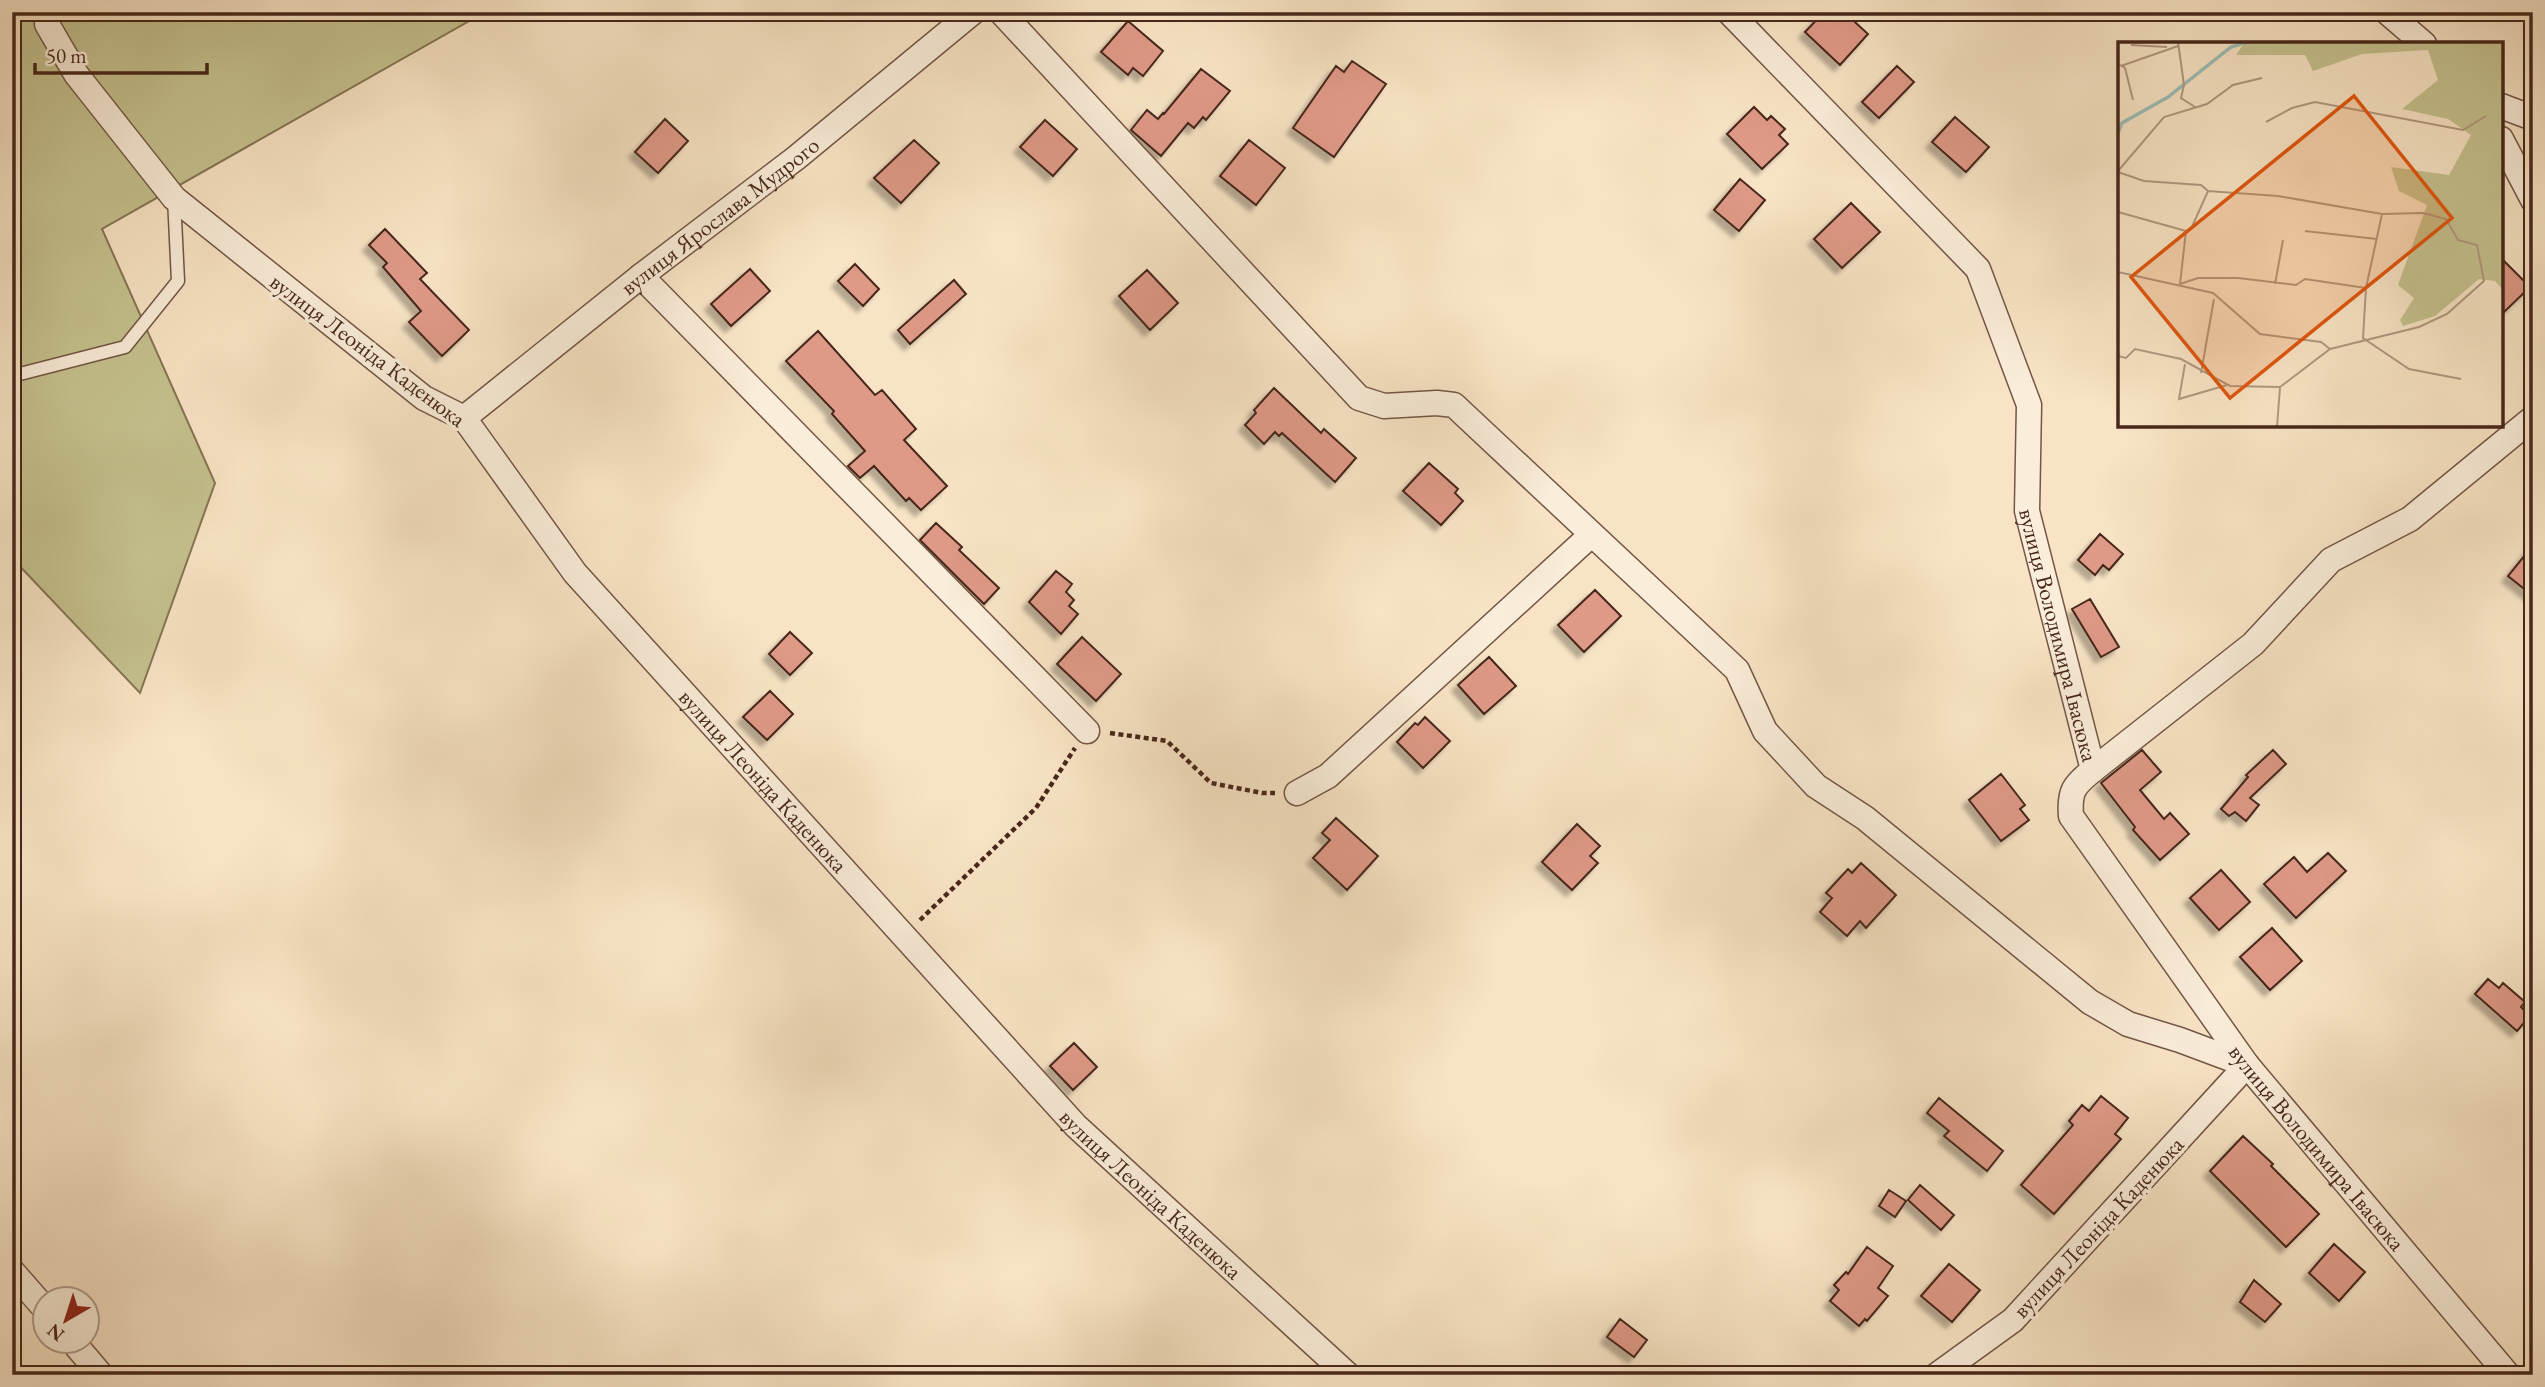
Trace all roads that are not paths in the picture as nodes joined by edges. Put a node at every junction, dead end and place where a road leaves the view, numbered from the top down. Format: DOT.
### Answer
graph roads {
  1 [pos="49,12"];
  2 [pos="973,12"];
  3 [pos="1001,12"];
  4 [pos="1729,12"];
  5 [pos="2387,12"];
  6 [pos="2422,42"];
  7 [pos="2503,107"];
  8 [pos="2533,118"];
  9 [pos="2503,143"];
  10 [pos="174,198"];
  11 [pos="2533,200"];
  12 [pos="641,276"];
  13 [pos="12,376"];
  14 [pos="464,418"];
  15 [pos="2533,418"];
  16 [pos="1591,535"];
  17 [pos="1087,731"];
  18 [pos="2093,770"];
  19 [pos="1297,793"];
  20 [pos="2247,1065"];
  21 [pos="12,1271"];
  22 [pos="32,1294"];
  23 [pos="84,1356"];
  24 [pos="101,1375"];
  25 [pos="1348,1375"];
  26 [pos="1937,1375"];
  27 [pos="2508,1375"];
  1 -- 10 [label="street, вулиця Леоніда Каденюка"];
  2 -- 12 [label="street, вулиця Ярослава Мудрого"];
  3 -- 16 [label="street"];
  4 -- 18 [label="street, вулиця Володимира Івасюка"];
  5 -- 6 [label="street"];
  7 -- 8 [label="street"];
  9 -- 11 [label="street"];
  10 -- 13 [label="lane"];
  10 -- 14 [label="street, вулиця Леоніда Каденюка"];
  12 -- 14 [label="street, вулиця Ярослава Мудрого"];
  12 -- 17 [label="street"];
  14 -- 25 [label="street, вулиця Леоніда Каденюка"];
  15 -- 18 [label="street"];
  16 -- 19 [label="street"];
  16 -- 20 [label="street"];
  18 -- 20 [label="street, вулиця Володимира Івасюка"];
  20 -- 26 [label="street, вулиця Леоніда Каденюка"];
  20 -- 27 [label="street, вулиця Володимира Івасюка"];
  21 -- 22 [label="street"];
  23 -- 24 [label="street"];
}
